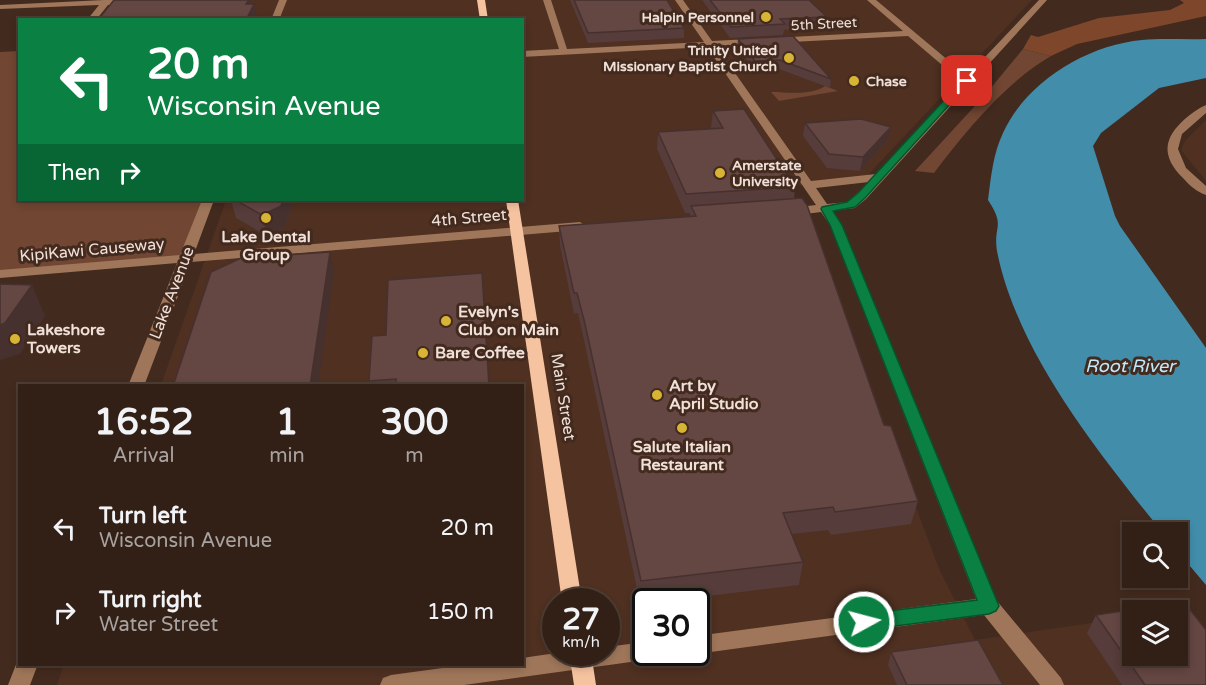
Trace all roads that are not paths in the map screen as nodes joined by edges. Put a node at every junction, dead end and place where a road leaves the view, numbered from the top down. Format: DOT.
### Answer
graph roads {
  1 [pos="168,0"];
  2 [pos="283,0"];
  3 [pos="481,0"];
  4 [pos="547,0"];
  5 [pos="679,0"];
  6 [pos="872,0"];
  7 [pos="1043,0"];
  8 [pos="106,1"];
  9 [pos="0,7"];
  10 [pos="93,18"];
  11 [pos="276,18"];
  12 [pos="484,18"];
  13 [pos="912,33"];
  14 [pos="709,44"];
  15 [pos="564,52"];
  16 [pos="524,54"];
  17 [pos="967,81"];
  18 [pos="1206,108"];
  19 [pos="879,177"];
  20 [pos="807,185"];
  21 [pos="1206,191"];
  22 [pos="208,201"];
  23 [pos="512,201"];
  24 [pos="826,209"];
  25 [pos="777,213"];
  26 [pos="598,225"];
  27 [pos="517,231"];
  28 [pos="186,259"];
  29 [pos="0,274"];
  30 [pos="137,384"];
  31 [pos="570,588"];
  32 [pos="989,606"];
  33 [pos="710,643"];
  34 [pos="542,662"];
  35 [pos="524,665"];
  36 [pos="26,666"];
  37 [pos="515,666"];
  38 [pos="582,666"];
  39 [pos="18,685"];
  40 [pos="391,685"];
  41 [pos="585,685"];
  42 [pos="1053,685"];
  1 -- 8 [label="street"];
  2 -- 11 [label="street"];
  3 -- 12 [label="main road"];
  4 -- 15 [label="street"];
  5 -- 14 [label="street"];
  6 -- 13 [label="street"];
  7 -- 17 [label="street"];
  8 -- 9 [label="street"];
  8 -- 10 [label="street"];
  13 -- 14 [label="street, 5th Street"];
  13 -- 17 [label="street"];
  14 -- 15 [label="street, 5th Street"];
  14 -- 20 [label="street"];
  15 -- 16 [label="street, 5th Street"];
  17 -- 19 [label="street"];
  18 -- 21 [label="street"];
  19 -- 20 [label="street"];
  19 -- 24 [label="street"];
  20 -- 24 [label="street"];
  22 -- 28 [label="street, Lake Avenue"];
  23 -- 27 [label="main road, Main Street"];
  24 -- 25 [label="street"];
  24 -- 32 [label="street"];
  26 -- 27 [label="street, 4th Street"];
  27 -- 28 [label="street, 4th Street"];
  27 -- 31 [label="main road, Main Street"];
  28 -- 29 [label="street, KipiKawi Causeway"];
  28 -- 30 [label="street, Lake Avenue"];
  32 -- 33 [label="street"];
  32 -- 42 [label="street"];
  34 -- 35 [label="street"];
  36 -- 39 [label="street"];
  37 -- 40 [label="street"];
  38 -- 41 [label="main road"];
}
